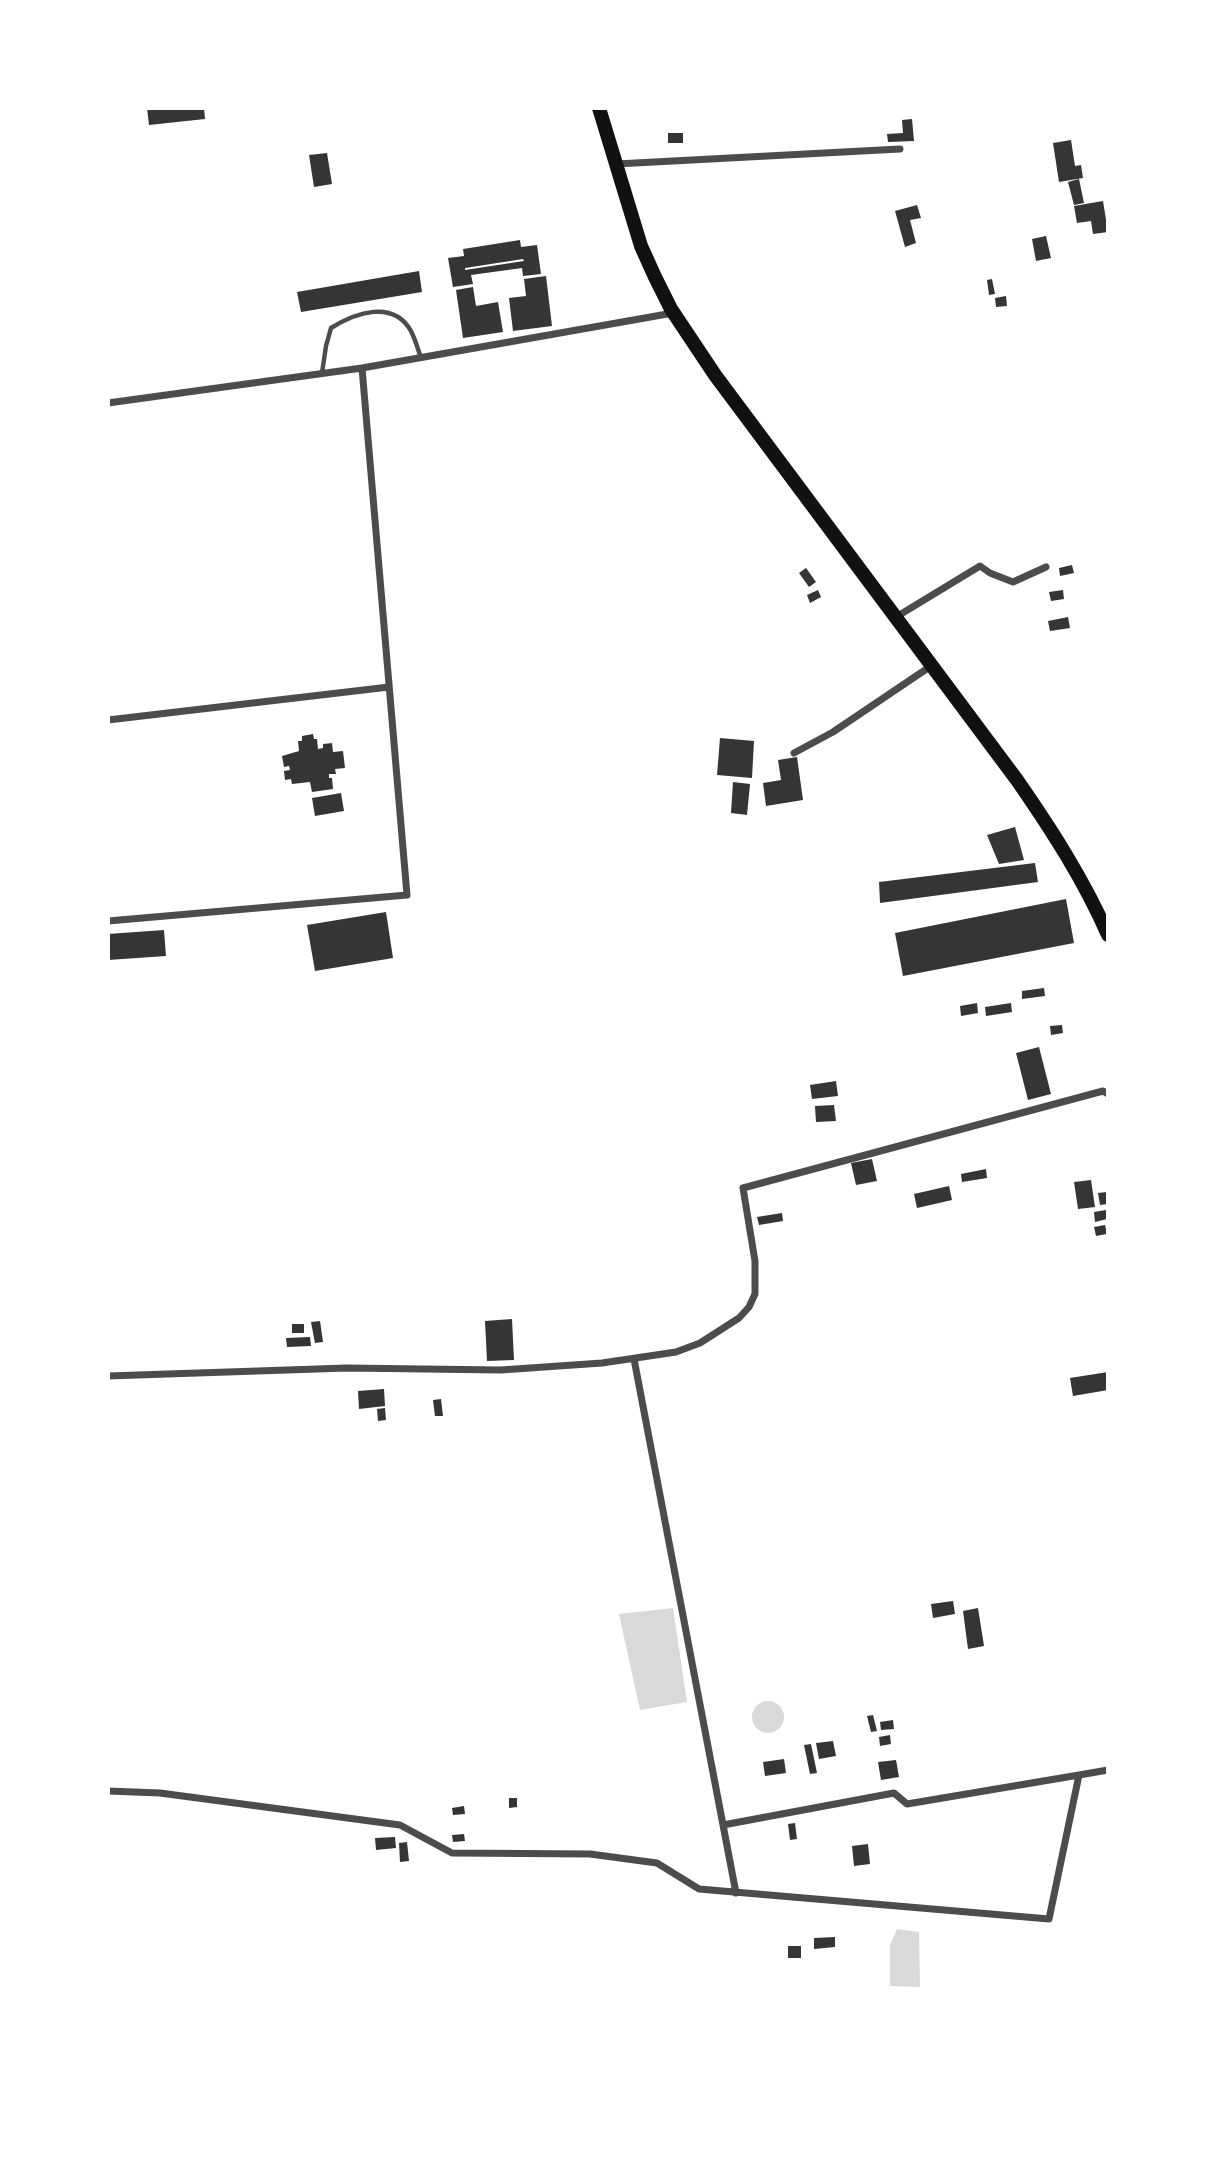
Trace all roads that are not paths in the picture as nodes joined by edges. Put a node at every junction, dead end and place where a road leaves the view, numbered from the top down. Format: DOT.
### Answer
graph roads {
  1 [pos="599,108"];
  2 [pos="900,149"];
  3 [pos="616,164"];
  4 [pos="674,313"];
  5 [pos="421,358"];
  6 [pos="362,368"];
  7 [pos="322,373"];
  8 [pos="108,403"];
  9 [pos="1046,567"];
  10 [pos="895,618"];
  11 [pos="931,666"];
  12 [pos="389,687"];
  13 [pos="108,720"];
  14 [pos="794,753"];
  15 [pos="108,921"];
  16 [pos="1108,935"];
  17 [pos="1108,1094"];
  18 [pos="634,1359"];
  19 [pos="108,1376"];
  20 [pos="1108,1770"];
  21 [pos="1079,1775"];
  22 [pos="108,1791"];
  23 [pos="723,1825"];
  24 [pos="736,1893"];
  1 -- 3 [label="highway"];
  2 -- 3 [label="street"];
  3 -- 4 [label="highway"];
  4 -- 5 [label="street"];
  4 -- 10 [label="highway"];
  5 -- 6 [label="street"];
  5 -- 7 [label="lane"];
  6 -- 7 [label="street"];
  6 -- 12 [label="street"];
  7 -- 8 [label="street"];
  9 -- 10 [label="street"];
  10 -- 11 [label="highway"];
  11 -- 14 [label="street"];
  11 -- 16 [label="highway"];
  12 -- 13 [label="street"];
  12 -- 15 [label="street"];
  17 -- 18 [label="street"];
  18 -- 19 [label="street"];
  18 -- 23 [label="street"];
  20 -- 21 [label="street"];
  21 -- 23 [label="street"];
  21 -- 24 [label="street"];
  22 -- 24 [label="street"];
  23 -- 24 [label="street"];
}
